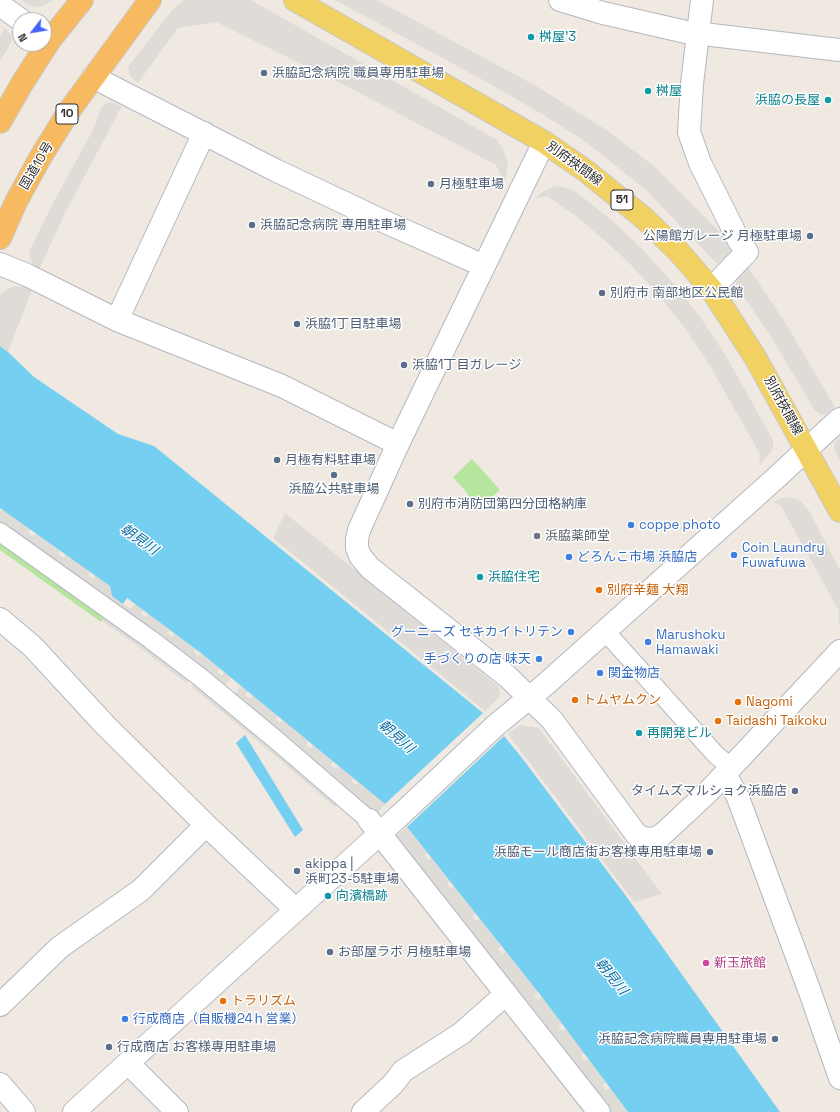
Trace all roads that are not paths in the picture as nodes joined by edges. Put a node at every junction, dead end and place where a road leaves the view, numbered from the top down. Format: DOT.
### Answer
graph roads {
  1 [pos="82,0"];
  2 [pos="150,0"];
  3 [pos="295,0"];
  4 [pos="560,0"];
  5 [pos="702,0"];
  6 [pos="0,5"];
  7 [pos="12,14"];
  8 [pos="52,33"];
  9 [pos="698,34"];
  10 [pos="840,50"];
  11 [pos="39,52"];
  12 [pos="93,77"];
  13 [pos="0,122"];
  14 [pos="204,133"];
  15 [pos="544,142"];
  16 [pos="0,238"];
  17 [pos="0,264"];
  18 [pos="484,266"];
  19 [pos="710,289"];
  20 [pos="117,320"];
  21 [pos="840,419"];
  22 [pos="398,444"];
  23 [pos="807,449"];
  24 [pos="840,511"];
  25 [pos="0,532"];
  26 [pos="0,620"];
  27 [pos="605,631"];
  28 [pos="840,651"];
  29 [pos="529,698"];
  30 [pos="728,771"];
  31 [pos="206,826"];
  32 [pos="375,826"];
  33 [pos="296,910"];
  34 [pos="506,994"];
  35 [pos="0,1005"];
  36 [pos="128,1063"];
  37 [pos="840,1078"];
  38 [pos="0,1084"];
  39 [pos="24,1112"];
  40 [pos="74,1112"];
  41 [pos="177,1112"];
  42 [pos="363,1112"];
  43 [pos="599,1112"];
  1 -- 8 [label="highway"];
  2 -- 12 [label="highway, 国道10号 / 10"];
  3 -- 15 [label="main road, 別府挾間線 / 51"];
  4 -- 9 [label="street"];
  5 -- 9 [label="street"];
  6 -- 7 [label="street"];
  9 -- 10 [label="street"];
  9 -- 19 [label="street"];
  11 -- 13 [label="highway"];
  12 -- 14 [label="street"];
  12 -- 16 [label="highway, 国道10号 / 10"];
  14 -- 18 [label="street"];
  14 -- 20 [label="street"];
  15 -- 18 [label="street"];
  15 -- 19 [label="main road, 別府挾間線 / 51"];
  17 -- 20 [label="street"];
  18 -- 22 [label="street"];
  19 -- 23 [label="main road, 別府挾間線 / 51"];
  20 -- 22 [label="street"];
  21 -- 23 [label="street"];
  22 -- 29 [label="street"];
  23 -- 24 [label="main road, 別府挾間線 / 51"];
  23 -- 27 [label="street"];
  25 -- 32 [label="street"];
  26 -- 31 [label="street"];
  27 -- 29 [label="street"];
  27 -- 30 [label="street"];
  28 -- 30 [label="street"];
  29 -- 30 [label="street"];
  29 -- 32 [label="street"];
  30 -- 37 [label="street"];
  31 -- 33 [label="street"];
  31 -- 35 [label="street"];
  32 -- 33 [label="street"];
  32 -- 34 [label="street"];
  33 -- 36 [label="street"];
  34 -- 42 [label="street"];
  34 -- 43 [label="street"];
  36 -- 40 [label="street"];
  36 -- 41 [label="street"];
  38 -- 39 [label="street"];
}
